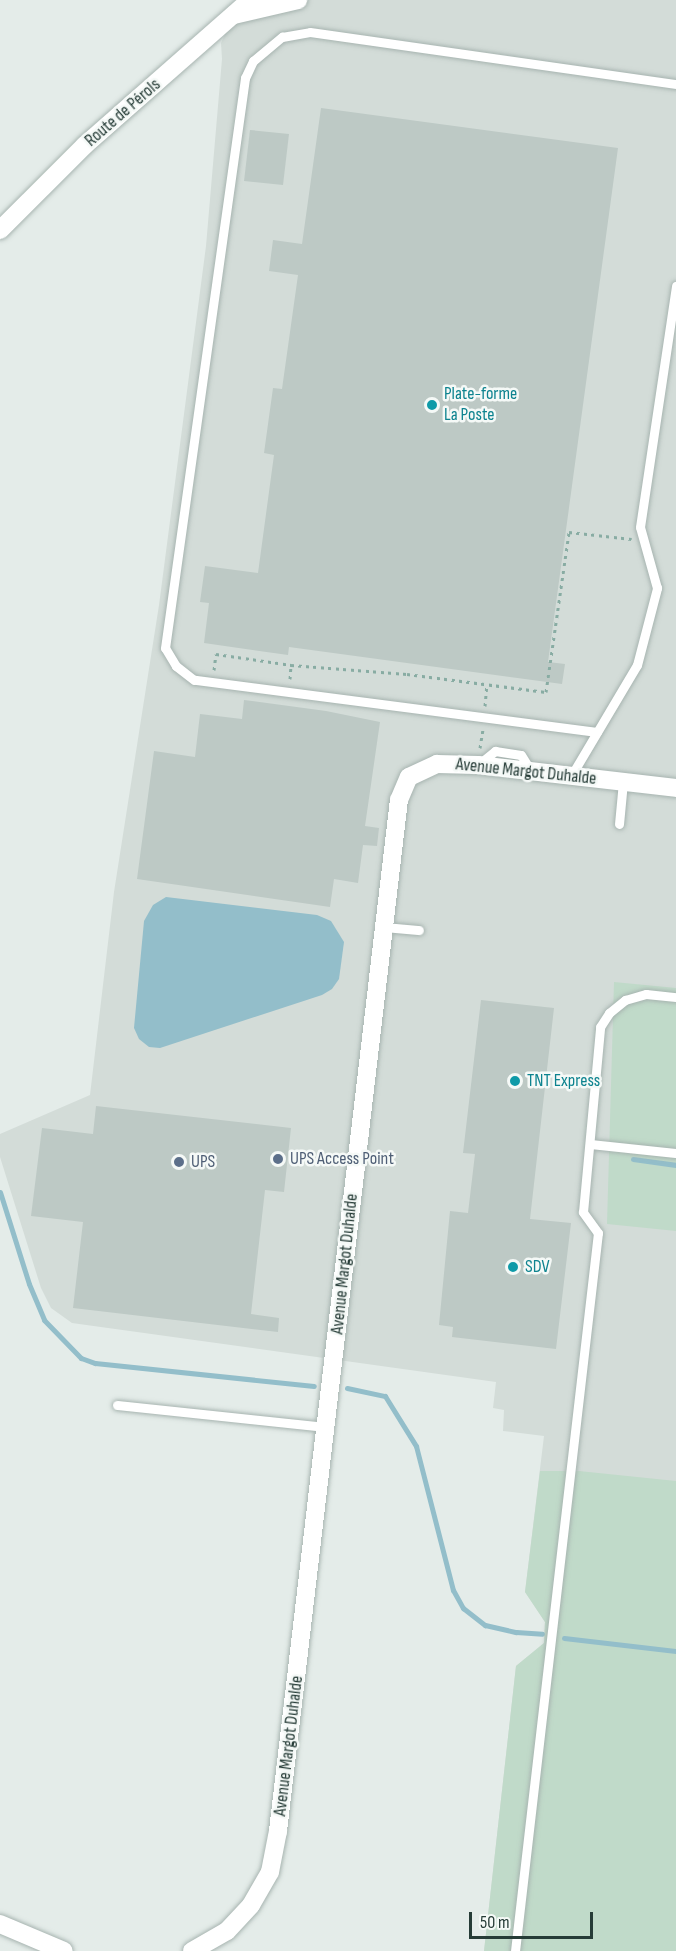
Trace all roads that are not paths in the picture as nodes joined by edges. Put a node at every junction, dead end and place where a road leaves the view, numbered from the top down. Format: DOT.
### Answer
graph roads {
  1 [pos="250,0"];
  2 [pos="298,0"];
  3 [pos="234,15"];
  4 [pos="676,84"];
  5 [pos="0,230"];
  6 [pos="676,286"];
  7 [pos="597,732"];
  8 [pos="571,776"];
  9 [pos="623,782"];
  10 [pos="676,787"];
  11 [pos="619,824"];
  12 [pos="383,927"];
  13 [pos="419,930"];
  14 [pos="676,997"];
  15 [pos="590,1144"];
  16 [pos="676,1153"];
  17 [pos="117,1405"];
  18 [pos="326,1427"];
  19 [pos="0,1924"];
  20 [pos="64,1951"];
  21 [pos="192,1951"];
  22 [pos="515,1951"];
  1 -- 3 [label="street, Route de Pérols"];
  2 -- 3 [label="street"];
  3 -- 5 [label="street, Route de Pérols"];
  4 -- 7 [label="lane"];
  6 -- 7 [label="lane"];
  7 -- 8 [label="lane"];
  8 -- 9 [label="street, Avenue Margot Duhalde"];
  8 -- 12 [label="street, Avenue Margot Duhalde"];
  9 -- 10 [label="street, Avenue Margot Duhalde"];
  9 -- 11 [label="lane"];
  12 -- 13 [label="lane"];
  12 -- 18 [label="street, Avenue Margot Duhalde"];
  14 -- 15 [label="lane"];
  15 -- 16 [label="lane"];
  15 -- 22 [label="lane"];
  17 -- 18 [label="lane"];
  18 -- 21 [label="street, Avenue Margot Duhalde"];
  19 -- 20 [label="street"];
}
